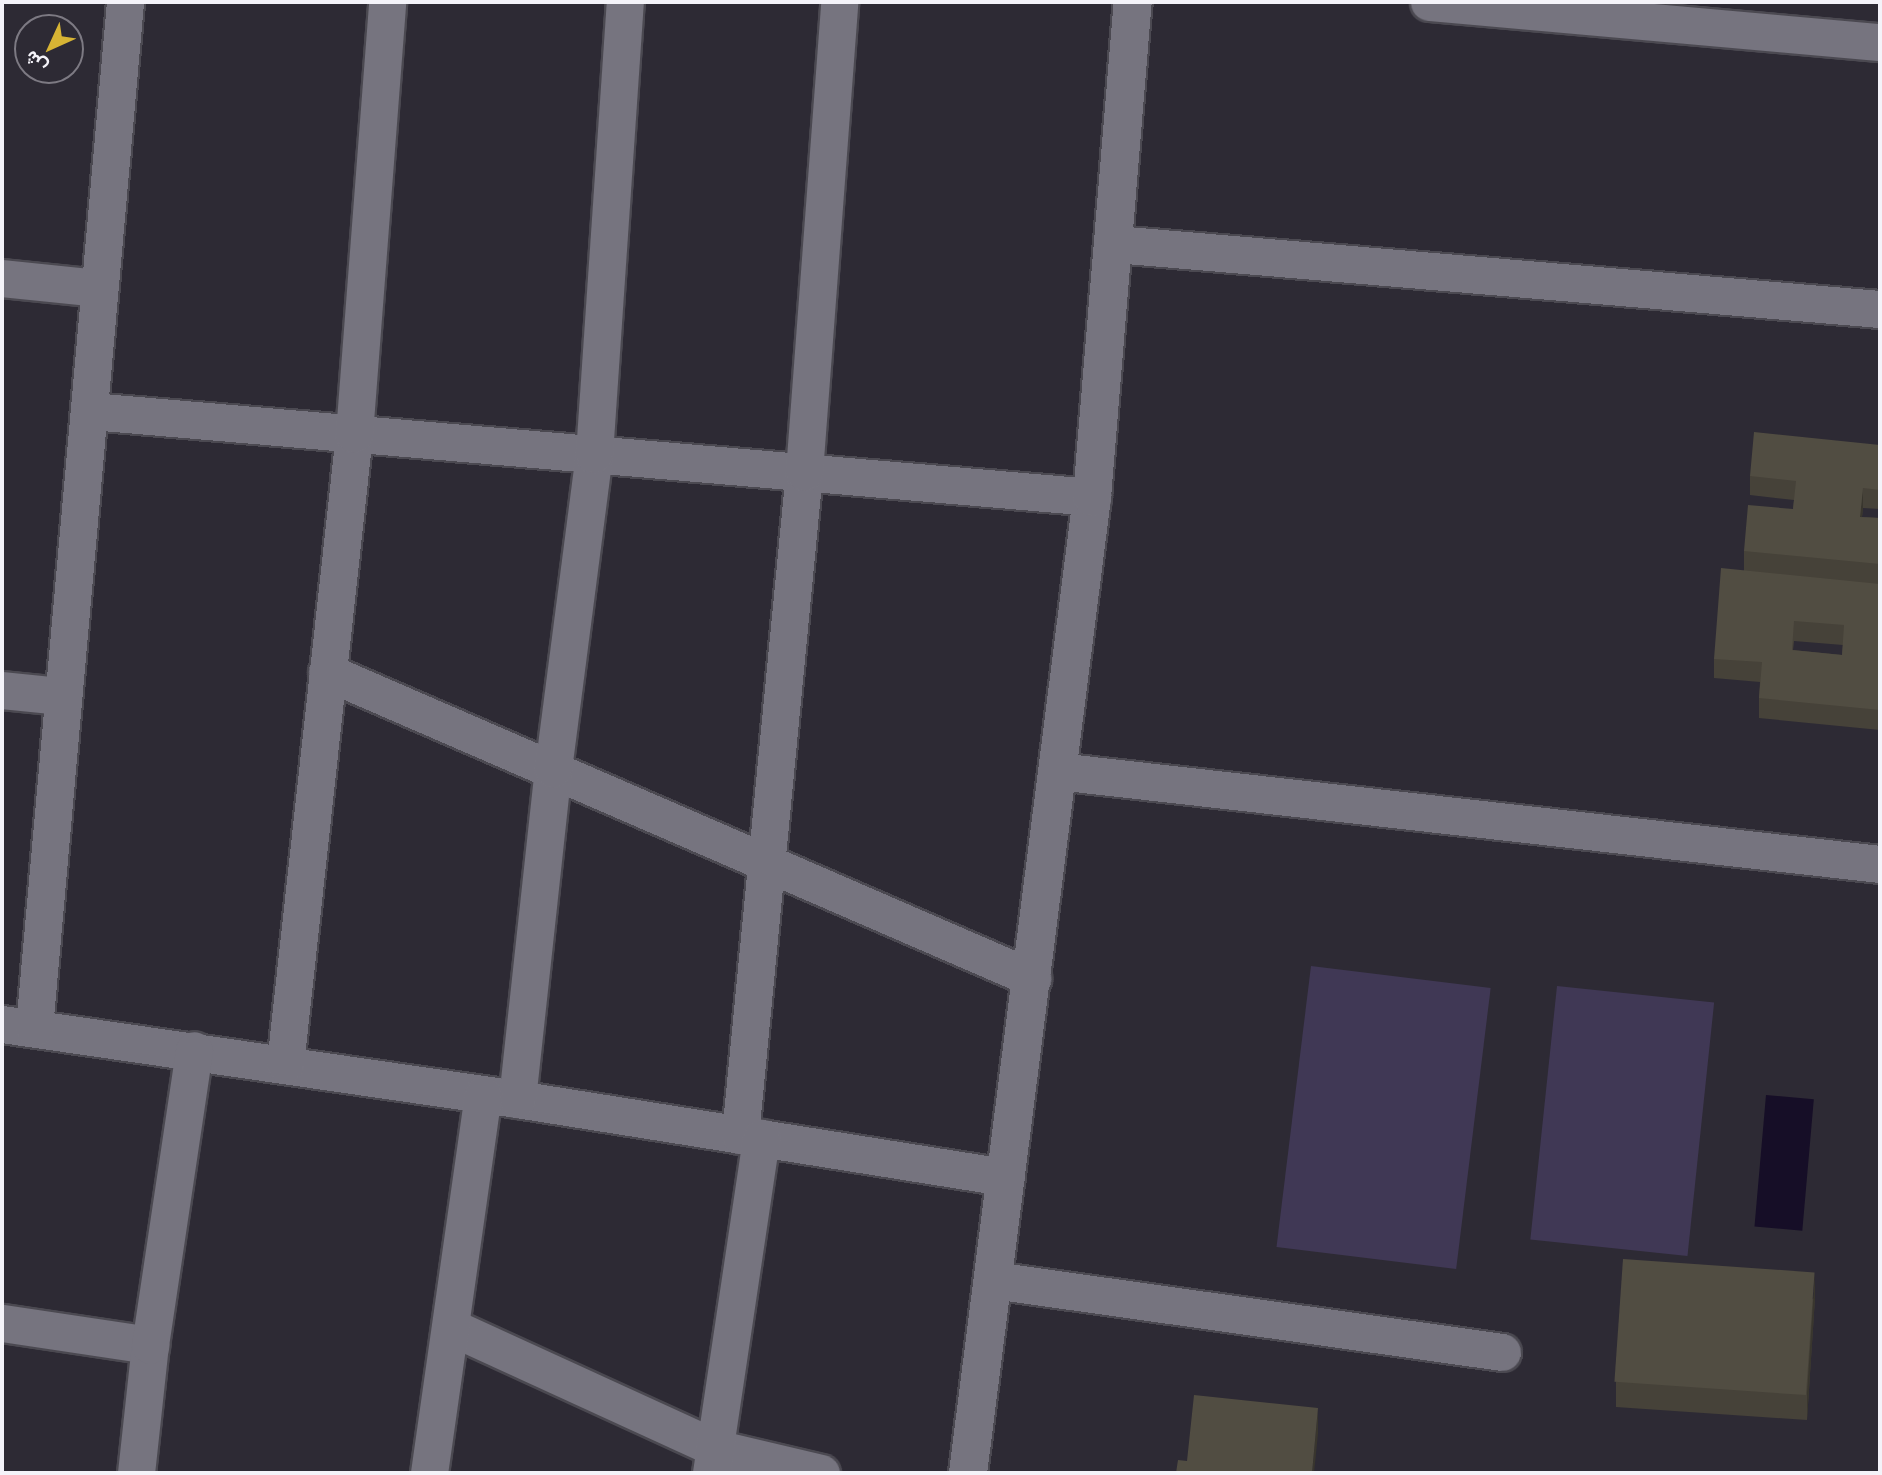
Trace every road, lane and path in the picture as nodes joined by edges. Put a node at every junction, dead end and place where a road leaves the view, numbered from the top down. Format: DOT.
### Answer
graph roads {
  1 [pos="125,2"];
  2 [pos="387,2"];
  3 [pos="625,2"];
  4 [pos="839,2"];
  5 [pos="1133,2"];
  6 [pos="1429,2"];
  7 [pos="1880,42"];
  8 [pos="1115,244"];
  9 [pos="2,278"];
  10 [pos="98,288"];
  11 [pos="1880,309"];
  12 [pos="91,411"];
  13 [pos="354,434"];
  14 [pos="594,454"];
  15 [pos="804,472"];
  16 [pos="1092,496"];
  17 [pos="327,671"];
  18 [pos="2,690"];
  19 [pos="61,696"];
  20 [pos="553,769"];
  21 [pos="1057,771"];
  22 [pos="764,861"];
  23 [pos="1880,864"];
  24 [pos="1031,978"];
  25 [pos="18,1026"];
  26 [pos="194,1050"];
  27 [pos="285,1064"];
  28 [pos="500,1097"];
  29 [pos="750,1136"];
  30 [pos="1006,1177"];
  31 [pos="993,1280"];
  32 [pos="2,1323"];
  33 [pos="450,1327"];
  34 [pos="150,1345"];
  35 [pos="1502,1352"];
  36 [pos="713,1461"];
  37 [pos="136,1473"];
  38 [pos="429,1473"];
  39 [pos="821,1473"];
  40 [pos="968,1473"];
  1 -- 10 [label="street"];
  2 -- 13 [label="street"];
  3 -- 14 [label="street"];
  4 -- 15 [label="street"];
  5 -- 8 [label="street"];
  6 -- 7 [label="street"];
  8 -- 11 [label="street"];
  8 -- 16 [label="street"];
  9 -- 10 [label="street"];
  10 -- 12 [label="street"];
  12 -- 13 [label="street"];
  12 -- 19 [label="street"];
  13 -- 14 [label="street"];
  13 -- 17 [label="street"];
  14 -- 15 [label="street"];
  14 -- 20 [label="street"];
  15 -- 16 [label="street"];
  15 -- 22 [label="street"];
  16 -- 21 [label="street"];
  17 -- 20 [label="street"];
  17 -- 27 [label="street"];
  18 -- 19 [label="street"];
  19 -- 25 [label="street"];
  20 -- 22 [label="street"];
  20 -- 28 [label="street"];
  21 -- 23 [label="street"];
  21 -- 24 [label="street"];
  22 -- 24 [label="street"];
  22 -- 29 [label="street"];
  24 -- 30 [label="street"];
  25 -- 26 [label="street"];
  26 -- 27 [label="street"];
  26 -- 34 [label="street"];
  27 -- 28 [label="street"];
  28 -- 29 [label="street"];
  28 -- 33 [label="street"];
  29 -- 30 [label="street"];
  29 -- 36 [label="street"];
  30 -- 31 [label="street"];
  31 -- 35 [label="street"];
  31 -- 40 [label="street"];
  32 -- 34 [label="street"];
  33 -- 36 [label="street"];
  33 -- 38 [label="street"];
  34 -- 37 [label="street"];
  36 -- 39 [label="street"];
}
